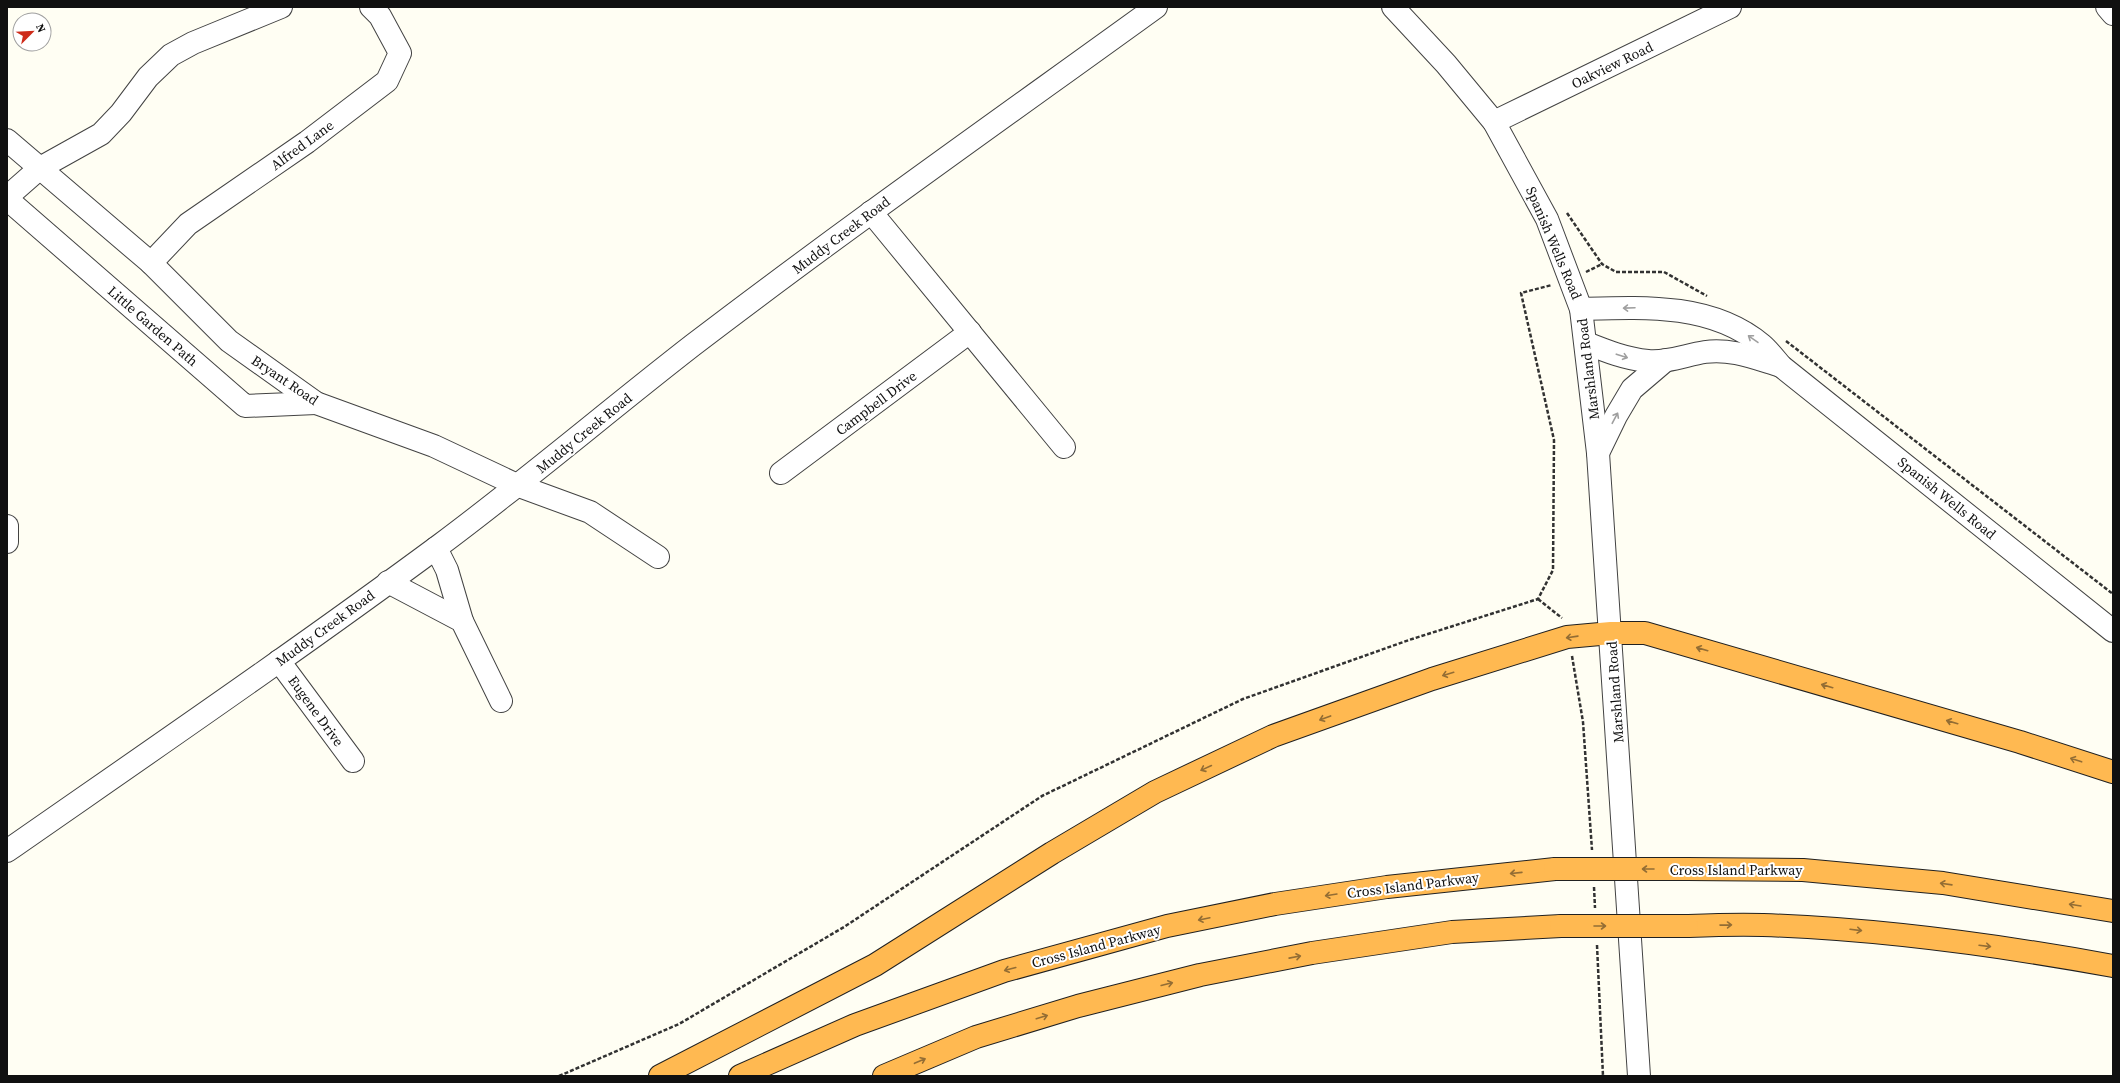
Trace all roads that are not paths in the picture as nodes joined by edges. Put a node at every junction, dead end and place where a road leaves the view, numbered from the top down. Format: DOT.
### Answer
graph roads {
  1 [pos="281,7"];
  2 [pos="371,7"];
  3 [pos="1156,7"];
  4 [pos="1394,7"];
  5 [pos="1730,7"];
  6 [pos="2106,7"];
  7 [pos="2113,14"];
  8 [pos="1494,122"];
  9 [pos="7,140"];
  10 [pos="40,168"];
  11 [pos="7,198"];
  12 [pos="872,212"];
  13 [pos="151,263"];
  14 [pos="1581,309"];
  15 [pos="970,332"];
  16 [pos="1586,343"];
  17 [pos="1666,360"];
  18 [pos="1781,366"];
  19 [pos="316,403"];
  20 [pos="1064,446"];
  21 [pos="1598,453"];
  22 [pos="781,474"];
  23 [pos="519,486"];
  24 [pos="7,526"];
  25 [pos="7,542"];
  26 [pos="436,548"];
  27 [pos="658,557"];
  28 [pos="388,582"];
  29 [pos="462,621"];
  30 [pos="2113,631"];
  31 [pos="1611,632"];
  32 [pos="279,662"];
  33 [pos="501,701"];
  34 [pos="353,761"];
  35 [pos="2113,772"];
  36 [pos="7,851"];
  37 [pos="2113,911"];
  38 [pos="2113,966"];
  39 [pos="660,1076"];
  40 [pos="740,1076"];
  41 [pos="884,1076"];
  42 [pos="1639,1076"];
  1 -- 10 [label="street"];
  2 -- 13 [label="street, Alfred Lane"];
  3 -- 12 [label="street, Muddy Creek Road"];
  4 -- 8 [label="street, Spanish Wells Road"];
  5 -- 8 [label="street, Oakview Road"];
  6 -- 7 [label="street"];
  8 -- 14 [label="street, Spanish Wells Road"];
  9 -- 10 [label="street, Bryant Road"];
  10 -- 11 [label="street"];
  10 -- 13 [label="street, Bryant Road"];
  11 -- 19 [label="street, Little Garden Path"];
  12 -- 15 [label="street"];
  12 -- 23 [label="street, Muddy Creek Road"];
  13 -- 19 [label="street, Bryant Road"];
  14 -- 16 [label="street, Marshland Road"];
  18 -- 14 [label="street, Spanish Wells Road, one-way"];
  15 -- 20 [label="street"];
  15 -- 22 [label="street, Campbell Drive"];
  16 -- 17 [label="street, Spanish Wells Road, one-way"];
  16 -- 21 [label="street, Marshland Road"];
  17 -- 18 [label="street, Spanish Wells Road"];
  21 -- 17 [label="street, Spanish Wells Road, one-way"];
  18 -- 30 [label="street, Spanish Wells Road"];
  19 -- 23 [label="street, Bryant Road"];
  21 -- 31 [label="street, Marshland Road"];
  23 -- 26 [label="street, Muddy Creek Road"];
  23 -- 27 [label="street, Bryant Road"];
  24 -- 25 [label="street"];
  26 -- 28 [label="street, Muddy Creek Road"];
  26 -- 29 [label="street"];
  28 -- 29 [label="street"];
  28 -- 32 [label="street, Muddy Creek Road"];
  29 -- 33 [label="street"];
  35 -- 31 [label="highway, one-way"];
  31 -- 39 [label="highway, one-way"];
  31 -- 42 [label="street, Marshland Road"];
  32 -- 34 [label="street, Eugene Drive"];
  32 -- 36 [label="street, Muddy Creek Road"];
  37 -- 40 [label="highway, Cross Island Parkway, one-way, bridge"];
  41 -- 38 [label="highway, one-way, bridge"];
}
